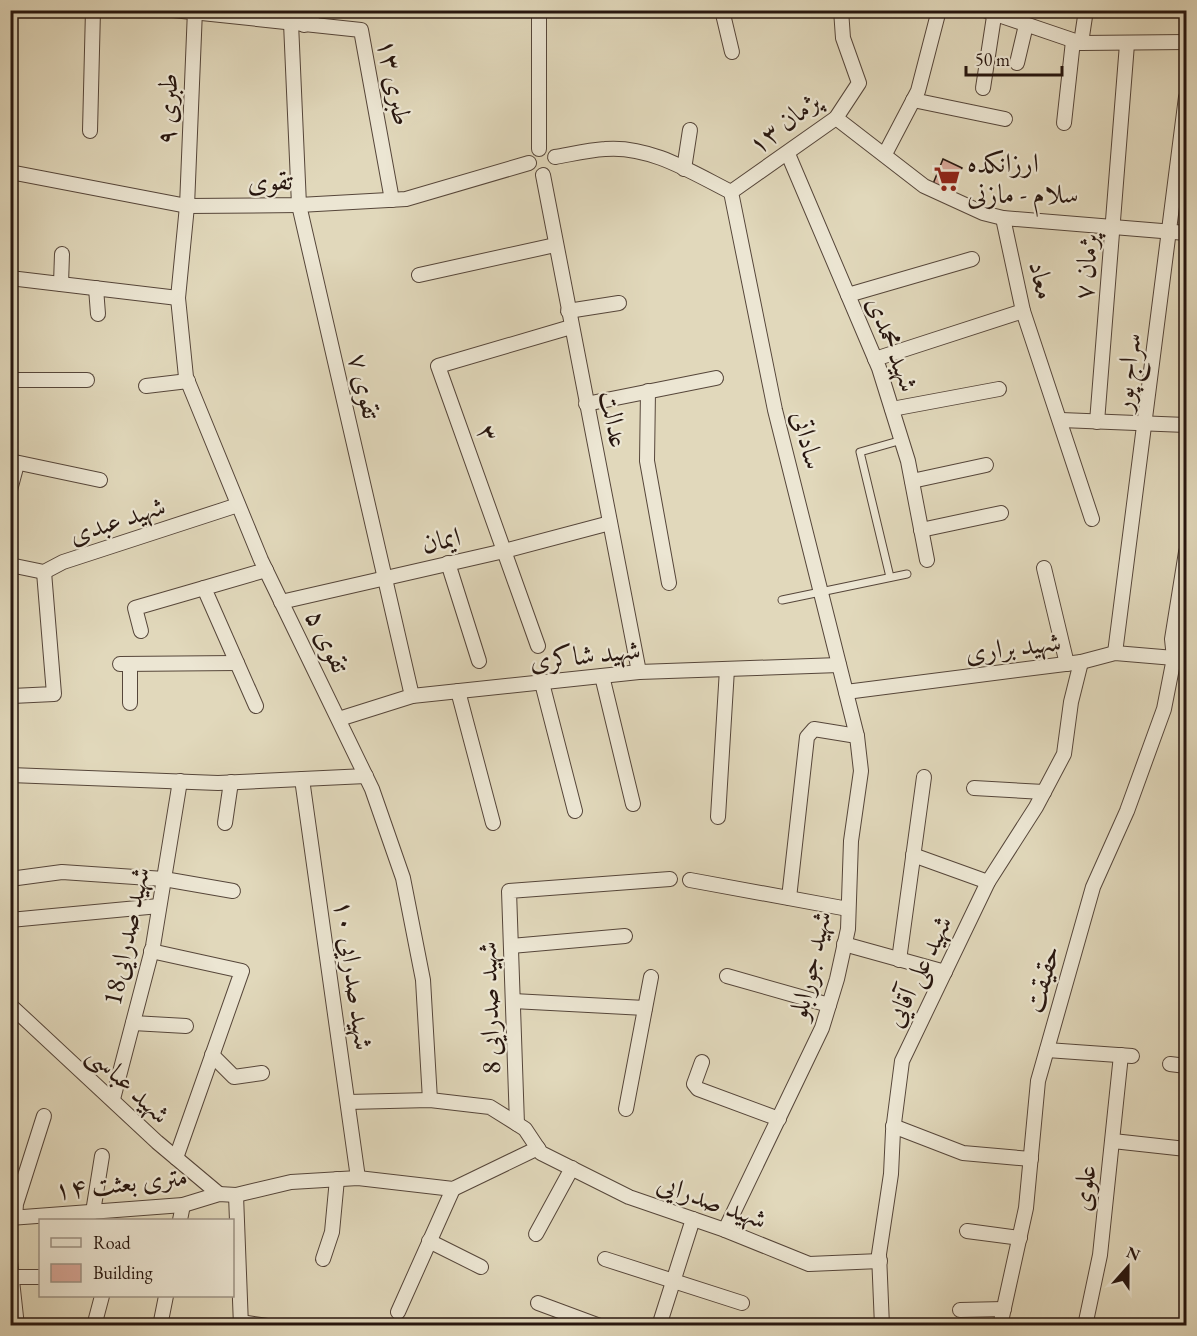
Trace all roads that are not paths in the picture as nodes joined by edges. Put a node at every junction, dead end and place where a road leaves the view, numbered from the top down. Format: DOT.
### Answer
graph roads {
  1 [pos="93,10"];
  2 [pos="173,10"];
  3 [pos="317,10"];
  4 [pos="538,10"];
  5 [pos="722,10"];
  6 [pos="841,10"];
  7 [pos="939,10"];
  8 [pos="1086,10"];
  9 [pos="195,12"];
  10 [pos="991,12"];
  11 [pos="297,24"];
  12 [pos="1026,25"];
  13 [pos="1077,42"];
  14 [pos="1186,42"];
  15 [pos="1127,44"];
  16 [pos="732,52"];
  17 [pos="1017,63"];
  18 [pos="983,88"];
  19 [pos="1186,97"];
  20 [pos="913,100"];
  21 [pos="836,118"];
  22 [pos="1005,119"];
  23 [pos="1064,123"];
  24 [pos="690,130"];
  25 [pos="90,131"];
  26 [pos="539,149"];
  27 [pos="789,153"];
  28 [pos="885,154"];
  29 [pos="555,157"];
  30 [pos="529,163"];
  31 [pos="684,169"];
  32 [pos="10,172"];
  33 [pos="543,175"];
  34 [pos="731,195"];
  35 [pos="392,200"];
  36 [pos="299,204"];
  37 [pos="188,206"];
  38 [pos="1003,218"];
  39 [pos="1113,226"];
  40 [pos="1169,230"];
  41 [pos="1186,233"];
  42 [pos="555,245"];
  43 [pos="62,254"];
  44 [pos="972,259"];
  45 [pos="419,275"];
  46 [pos="10,278"];
  47 [pos="62,284"];
  48 [pos="96,288"];
  49 [pos="848,295"];
  50 [pos="178,298"];
  51 [pos="619,303"];
  52 [pos="568,311"];
  53 [pos="1023,311"];
  54 [pos="98,314"];
  55 [pos="571,327"];
  56 [pos="875,359"];
  57 [pos="716,378"];
  58 [pos="10,380"];
  59 [pos="87,380"];
  60 [pos="188,381"];
  61 [pos="146,386"];
  62 [pos="999,388"];
  63 [pos="648,392"];
  64 [pos="586,404"];
  65 [pos="892,409"];
  66 [pos="1060,420"];
  67 [pos="1097,422"];
  68 [pos="1145,423"];
  69 [pos="1186,425"];
  70 [pos="902,440"];
  71 [pos="14,462"];
  72 [pos="986,465"];
  73 [pos="100,480"];
  74 [pos="912,481"];
  75 [pos="10,490"];
  76 [pos="238,505"];
  77 [pos="1001,513"];
  78 [pos="1092,519"];
  79 [pos="610,523"];
  80 [pos="921,530"];
  81 [pos="504,551"];
  82 [pos="1186,552"];
  83 [pos="927,560"];
  84 [pos="448,563"];
  85 [pos="10,565"];
  86 [pos="1044,568"];
  87 [pos="266,570"];
  88 [pos="45,572"];
  89 [pos="907,574"];
  90 [pos="385,577"];
  91 [pos="890,577"];
  92 [pos="669,583"];
  93 [pos="204,588"];
  94 [pos="822,593"];
  95 [pos="782,600"];
  96 [pos="281,602"];
  97 [pos="141,631"];
  98 [pos="538,646"];
  99 [pos="1115,653"];
  100 [pos="1180,659"];
  101 [pos="479,661"];
  102 [pos="237,663"];
  103 [pos="1074,663"];
  104 [pos="838,665"];
  105 [pos="727,669"];
  106 [pos="639,672"];
  107 [pos="602,676"];
  108 [pos="542,682"];
  109 [pos="458,692"];
  110 [pos="846,692"];
  111 [pos="12,696"];
  112 [pos="412,696"];
  113 [pos="130,703"];
  114 [pos="256,706"];
  115 [pos="339,719"];
  116 [pos="857,736"];
  117 [pos="10,775"];
  118 [pos="366,776"];
  119 [pos="924,777"];
  120 [pos="302,779"];
  121 [pos="180,781"];
  122 [pos="231,782"];
  123 [pos="974,788"];
  124 [pos="1044,792"];
  125 [pos="633,804"];
  126 [pos="575,811"];
  127 [pos="718,817"];
  128 [pos="225,823"];
  129 [pos="493,823"];
  130 [pos="913,855"];
  131 [pos="10,879"];
  132 [pos="164,879"];
  133 [pos="670,879"];
  134 [pos="690,880"];
  135 [pos="988,882"];
  136 [pos="233,891"];
  137 [pos="789,898"];
  138 [pos="159,906"];
  139 [pos="848,909"];
  140 [pos="10,920"];
  141 [pos="625,936"];
  142 [pos="844,945"];
  143 [pos="511,946"];
  144 [pos="151,951"];
  145 [pos="899,960"];
  146 [pos="945,972"];
  147 [pos="727,976"];
  148 [pos="651,977"];
  149 [pos="513,1001"];
  150 [pos="10,1005"];
  151 [pos="829,1005"];
  152 [pos="645,1008"];
  153 [pos="133,1023"];
  154 [pos="186,1026"];
  155 [pos="1047,1050"];
  156 [pos="212,1054"];
  157 [pos="702,1062"];
  158 [pos="1170,1064"];
  159 [pos="1186,1066"];
  160 [pos="262,1073"];
  161 [pos="113,1099"];
  162 [pos="430,1100"];
  163 [pos="348,1102"];
  164 [pos="626,1109"];
  165 [pos="44,1116"];
  166 [pos="779,1119"];
  167 [pos="517,1124"];
  168 [pos="893,1126"];
  169 [pos="1113,1141"];
  170 [pos="538,1148"];
  171 [pos="1186,1149"];
  172 [pos="102,1156"];
  173 [pos="176,1158"];
  174 [pos="1031,1159"];
  175 [pos="572,1168"];
  176 [pos="358,1178"];
  177 [pos="337,1179"];
  178 [pos="453,1189"];
  179 [pos="219,1194"];
  180 [pos="236,1195"];
  181 [pos="183,1205"];
  182 [pos="93,1212"];
  183 [pos="124,1215"];
  184 [pos="13,1218"];
  185 [pos="180,1219"];
  186 [pos="693,1219"];
  187 [pos="725,1230"];
  188 [pos="967,1231"];
  189 [pos="536,1234"];
  190 [pos="1020,1238"];
  191 [pos="429,1242"];
  192 [pos="323,1259"];
  193 [pos="605,1259"];
  194 [pos="880,1261"];
  195 [pos="10,1262"];
  196 [pos="481,1267"];
  197 [pos="12,1277"];
  198 [pos="39,1277"];
  199 [pos="674,1281"];
  200 [pos="102,1297"];
  201 [pos="166,1297"];
  202 [pos="538,1303"];
  203 [pos="742,1303"];
  204 [pos="13,1305"];
  205 [pos="1004,1309"];
  206 [pos="960,1310"];
  207 [pos="398,1312"];
  208 [pos="582,1322"];
  209 [pos="241,1324"];
  210 [pos="17,1326"];
  211 [pos="94,1326"];
  212 [pos="160,1326"];
  213 [pos="267,1326"];
  214 [pos="600,1326"];
  215 [pos="659,1326"];
  216 [pos="882,1326"];
  217 [pos="1000,1326"];
  218 [pos="1085,1326"];
  1 -- 25 [label="street"];
  2 -- 9 [label="street"];
  3 -- 11 [label="street"];
  4 -- 26 [label="street"];
  5 -- 16 [label="street"];
  6 -- 21 [label="street, پژمان ۱۳"];
  7 -- 20 [label="street"];
  8 -- 13 [label="street"];
  9 -- 11 [label="street"];
  9 -- 37 [label="street, طبری ۹"];
  10 -- 12 [label="street"];
  10 -- 18 [label="street"];
  11 -- 35 [label="street, طبری ۱۳"];
  11 -- 36 [label="street, تقوی ۷"];
  12 -- 13 [label="street"];
  12 -- 17 [label="street"];
  13 -- 15 [label="street"];
  13 -- 23 [label="street"];
  14 -- 15 [label="street"];
  15 -- 39 [label="street, پژمان ۷"];
  19 -- 40 [label="street, سراج پور"];
  20 -- 22 [label="street"];
  20 -- 28 [label="street"];
  21 -- 27 [label="street, پژمان ۱۳"];
  21 -- 28 [label="street"];
  24 -- 31 [label="street"];
  26 -- 29 [label="street"];
  26 -- 30 [label="street"];
  27 -- 34 [label="street, پژمان ۱۳"];
  27 -- 49 [label="street, شهید محمدی"];
  28 -- 38 [label="street"];
  29 -- 31 [label="street"];
  29 -- 33 [label="street"];
  30 -- 33 [label="street"];
  30 -- 35 [label="street, تقوی"];
  31 -- 34 [label="street"];
  32 -- 37 [label="street, تقوی"];
  33 -- 42 [label="street, عدالت"];
  34 -- 94 [label="street, ساداتی"];
  35 -- 36 [label="street, تقوی"];
  36 -- 37 [label="street, تقوی"];
  36 -- 90 [label="street, تقوی ۷"];
  37 -- 50 [label="street, تقوی ۵"];
  38 -- 39 [label="street"];
  38 -- 53 [label="street, معاد"];
  39 -- 40 [label="street"];
  39 -- 67 [label="street, پژمان ۷"];
  40 -- 41 [label="street"];
  40 -- 68 [label="street, سراج پور"];
  42 -- 45 [label="street"];
  42 -- 52 [label="street, عدالت"];
  43 -- 47 [label="street"];
  44 -- 49 [label="street"];
  46 -- 47 [label="street"];
  47 -- 48 [label="street"];
  48 -- 50 [label="street"];
  48 -- 54 [label="street"];
  49 -- 56 [label="street, شهید محمدی"];
  50 -- 60 [label="street, تقوی ۵"];
  51 -- 52 [label="street"];
  52 -- 55 [label="street, عدالت"];
  53 -- 56 [label="street"];
  53 -- 66 [label="street, معاد"];
  55 -- 64 [label="street, عدالت"];
  55 -- 81 [label="street, ۳"];
  56 -- 65 [label="street, شهید محمدی"];
  57 -- 63 [label="street"];
  58 -- 59 [label="street"];
  60 -- 61 [label="street"];
  60 -- 76 [label="street, تقوی ۵"];
  62 -- 65 [label="street"];
  63 -- 64 [label="street"];
  63 -- 92 [label="street"];
  64 -- 79 [label="street, عدالت"];
  65 -- 70 [label="street, شهید محمدی"];
  66 -- 67 [label="street"];
  66 -- 78 [label="street, معاد"];
  67 -- 68 [label="street"];
  68 -- 69 [label="street"];
  68 -- 99 [label="street, سراج پور"];
  70 -- 74 [label="street, شهید محمدی"];
  70 -- 91 [label="lane"];
  71 -- 73 [label="street"];
  71 -- 75 [label="street"];
  72 -- 74 [label="street"];
  74 -- 80 [label="street, شهید محمدی"];
  76 -- 87 [label="street, تقوی ۵"];
  76 -- 88 [label="street, شهید عبدی"];
  77 -- 80 [label="street"];
  79 -- 81 [label="street, ایمان"];
  79 -- 106 [label="street, عدالت"];
  80 -- 83 [label="street, شهید محمدی"];
  81 -- 84 [label="street, ایمان"];
  81 -- 98 [label="street, ۳"];
  82 -- 100 [label="street, حقیقت"];
  84 -- 90 [label="street, ایمان"];
  84 -- 101 [label="street"];
  85 -- 88 [label="street, شهید عبدی"];
  86 -- 103 [label="street"];
  87 -- 93 [label="street"];
  87 -- 96 [label="street, تقوی ۵"];
  88 -- 111 [label="street"];
  89 -- 91 [label="lane"];
  90 -- 96 [label="street, ایمان"];
  90 -- 112 [label="street, تقوی ۷"];
  91 -- 94 [label="lane"];
  93 -- 97 [label="street"];
  93 -- 102 [label="street"];
  94 -- 95 [label="lane"];
  94 -- 104 [label="street, ساداتی"];
  96 -- 115 [label="street, تقوی ۵"];
  99 -- 100 [label="street, شهید براری"];
  99 -- 103 [label="street, شهید براری"];
  100 -- 155 [label="street, حقیقت"];
  102 -- 113 [label="street"];
  102 -- 114 [label="street"];
  103 -- 110 [label="street, شهید براری"];
  103 -- 124 [label="street, شهید علی آقایی"];
  104 -- 105 [label="street, شهید شاکری"];
  104 -- 110 [label="street, ساداتی"];
  105 -- 106 [label="street, شهید شاکری"];
  105 -- 127 [label="street"];
  106 -- 107 [label="street, شهید شاکری"];
  107 -- 108 [label="street, شهید شاکری"];
  107 -- 125 [label="street"];
  108 -- 109 [label="street, شهید شاکری"];
  108 -- 126 [label="street"];
  109 -- 112 [label="street, شهید شاکری"];
  109 -- 129 [label="street"];
  110 -- 116 [label="street, شهید جورابلو"];
  112 -- 115 [label="street, شهید شاکری"];
  115 -- 118 [label="street, تقوی ۵"];
  116 -- 137 [label="street"];
  116 -- 139 [label="street, شهید جورابلو"];
  117 -- 121 [label="street"];
  118 -- 120 [label="street"];
  118 -- 162 [label="street, تقوی ۵"];
  119 -- 130 [label="street"];
  120 -- 122 [label="street"];
  120 -- 163 [label="street, شهید صدرایی ۱۰"];
  121 -- 122 [label="street"];
  121 -- 132 [label="street, شهید صدرایی18"];
  122 -- 128 [label="street"];
  123 -- 124 [label="street"];
  124 -- 135 [label="street, شهید علی آقایی"];
  130 -- 135 [label="street"];
  130 -- 145 [label="street"];
  131 -- 132 [label="street"];
  132 -- 136 [label="street"];
  132 -- 138 [label="street, شهید صدرایی18"];
  133 -- 143 [label="street, شهید صدرایی 8"];
  134 -- 137 [label="street"];
  135 -- 146 [label="street, شهید علی آقایی"];
  137 -- 139 [label="street"];
  138 -- 140 [label="street"];
  138 -- 144 [label="street, شهید صدرایی18"];
  139 -- 142 [label="street, شهید جورابلو"];
  141 -- 143 [label="street"];
  142 -- 145 [label="street"];
  142 -- 151 [label="street, شهید جورابلو"];
  143 -- 149 [label="street, شهید صدرایی 8"];
  144 -- 153 [label="street, شهید صدرایی18"];
  144 -- 156 [label="street"];
  145 -- 146 [label="street"];
  146 -- 168 [label="street, شهید علی آقایی"];
  147 -- 151 [label="street"];
  148 -- 152 [label="street"];
  149 -- 152 [label="street"];
  149 -- 167 [label="street, شهید صدرایی 8"];
  150 -- 161 [label="street, شهید عباسی"];
  151 -- 166 [label="street, شهید جورابلو"];
  152 -- 164 [label="street"];
  153 -- 154 [label="street"];
  153 -- 161 [label="street, شهید صدرایی18"];
  155 -- 169 [label="street, علوی"];
  155 -- 174 [label="street, حقیقت"];
  156 -- 160 [label="street"];
  156 -- 173 [label="street"];
  157 -- 166 [label="street"];
  158 -- 159 [label="street"];
  161 -- 173 [label="street, شهید عباسی"];
  162 -- 163 [label="street, شهید صدرایی"];
  162 -- 167 [label="street, شهید صدرایی"];
  163 -- 176 [label="street, شهید صدرایی ۱۰"];
  165 -- 184 [label="street"];
  166 -- 187 [label="street, شهید جورابلو"];
  167 -- 170 [label="street, شهید صدرایی"];
  168 -- 174 [label="street"];
  168 -- 194 [label="street, شهید علی آقایی"];
  169 -- 171 [label="street"];
  169 -- 218 [label="street, علوی"];
  170 -- 175 [label="street, شهید صدرایی"];
  170 -- 178 [label="street"];
  172 -- 182 [label="street"];
  173 -- 179 [label="street, شهید عباسی"];
  174 -- 190 [label="street, حقیقت"];
  175 -- 186 [label="street, شهید صدرایی"];
  175 -- 189 [label="street"];
  176 -- 177 [label="street"];
  176 -- 178 [label="street"];
  177 -- 180 [label="street"];
  177 -- 192 [label="street"];
  178 -- 191 [label="street"];
  179 -- 180 [label="street, ۱۴ متری بعثت"];
  179 -- 181 [label="street, ۱۴ متری بعثت"];
  180 -- 209 [label="street"];
  181 -- 183 [label="street, ۱۴ متری بعثت"];
  181 -- 185 [label="street"];
  182 -- 183 [label="street, ۱۴ متری بعثت"];
  182 -- 184 [label="street, ۱۴ متری بعثت"];
  186 -- 187 [label="street, شهید صدرایی"];
  186 -- 199 [label="street"];
  187 -- 194 [label="street, شهید صدرایی"];
  188 -- 190 [label="street"];
  190 -- 205 [label="street, حقیقت"];
  191 -- 196 [label="street"];
  191 -- 207 [label="street"];
  193 -- 199 [label="street"];
  194 -- 216 [label="street, شهید علی آقایی"];
  195 -- 197 [label="street"];
  197 -- 198 [label="street"];
  197 -- 204 [label="street"];
  199 -- 203 [label="street"];
  199 -- 215 [label="street"];
  200 -- 211 [label="street"];
  201 -- 212 [label="street"];
  202 -- 208 [label="street"];
  204 -- 210 [label="street"];
  205 -- 206 [label="street"];
  205 -- 217 [label="street, حقیقت"];
  208 -- 214 [label="street"];
  209 -- 213 [label="street"];
}
